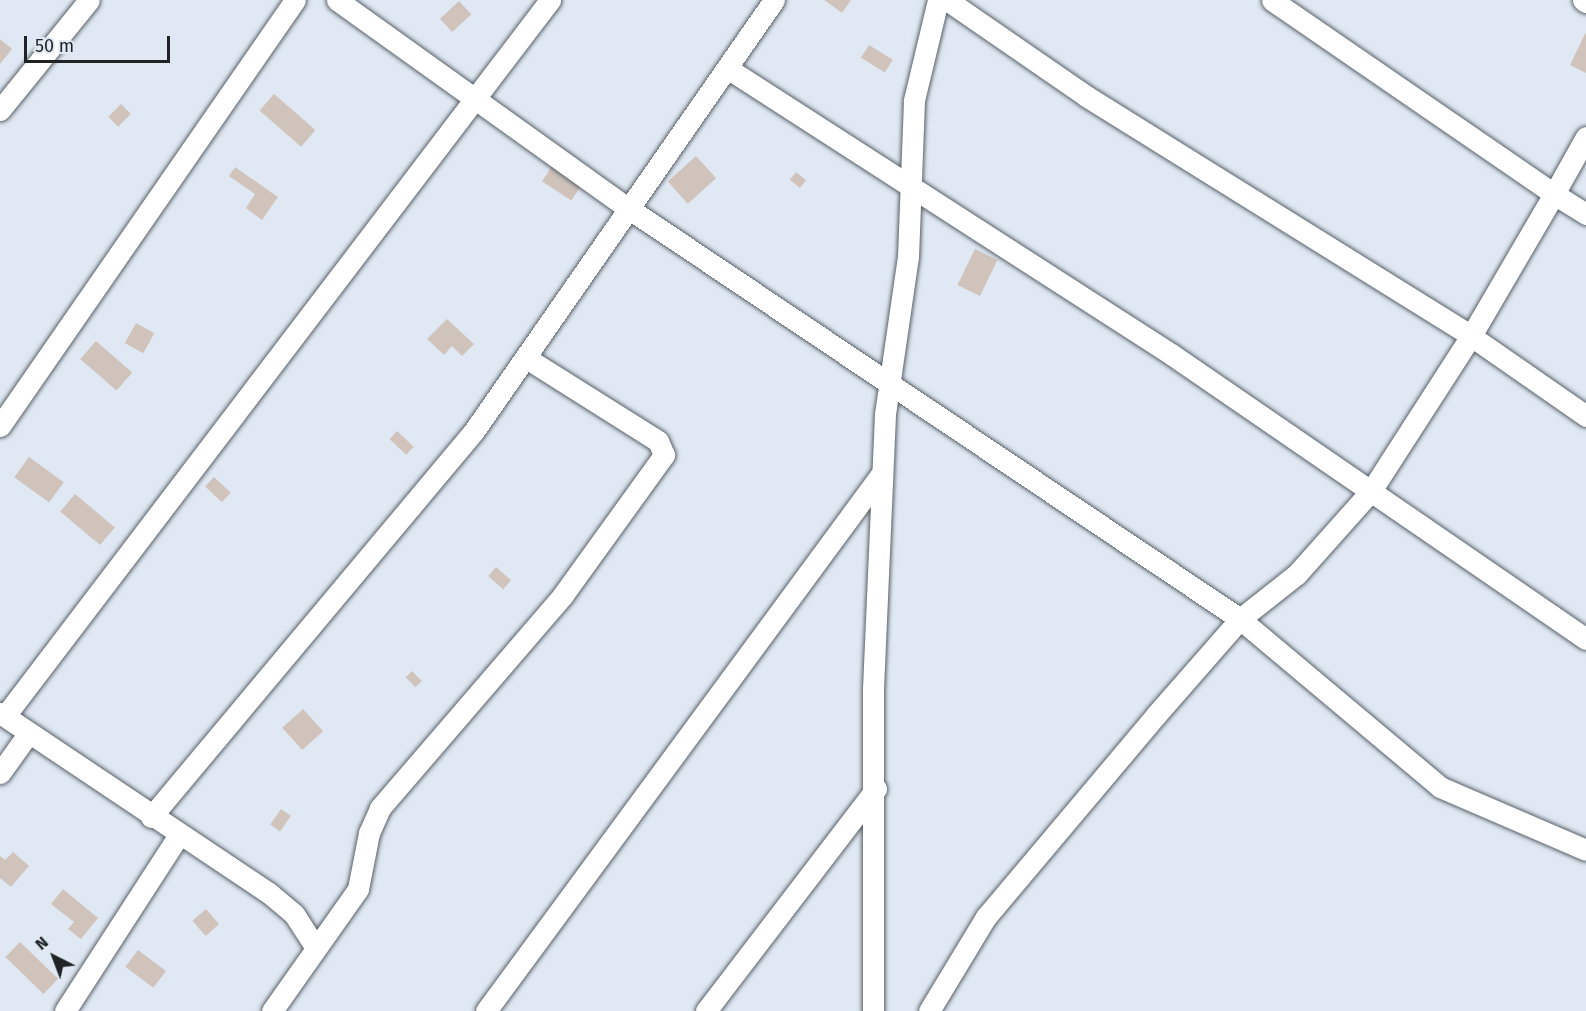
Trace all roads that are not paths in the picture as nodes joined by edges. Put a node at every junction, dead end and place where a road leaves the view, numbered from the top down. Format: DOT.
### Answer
graph roads {
  1 [pos="89,0"];
  2 [pos="295,0"];
  3 [pos="338,0"];
  4 [pos="550,0"];
  5 [pos="774,0"];
  6 [pos="938,0"];
  7 [pos="947,0"];
  8 [pos="1272,0"];
  9 [pos="727,68"];
  10 [pos="473,100"];
  11 [pos="0,110"];
  12 [pos="1586,137"];
  13 [pos="910,188"];
  14 [pos="1554,194"];
  15 [pos="628,208"];
  16 [pos="1586,214"];
  17 [pos="1471,336"];
  18 [pos="526,358"];
  19 [pos="891,388"];
  20 [pos="1586,416"];
  21 [pos="0,426"];
  22 [pos="882,473"];
  23 [pos="1371,491"];
  24 [pos="1240,619"];
  25 [pos="1586,639"];
  26 [pos="3,714"];
  27 [pos="28,734"];
  28 [pos="0,773"];
  29 [pos="876,789"];
  30 [pos="151,817"];
  31 [pos="179,836"];
  32 [pos="1586,850"];
  33 [pos="316,948"];
  34 [pos="65,1011"];
  35 [pos="272,1011"];
  36 [pos="486,1011"];
  37 [pos="706,1011"];
  38 [pos="873,1011"];
  39 [pos="929,1011"];
  1 -- 11 [label="street"];
  2 -- 21 [label="street"];
  3 -- 10 [label="street"];
  4 -- 10 [label="street"];
  5 -- 9 [label="street"];
  6 -- 13 [label="street"];
  7 -- 17 [label="street"];
  8 -- 14 [label="street"];
  9 -- 13 [label="street"];
  9 -- 15 [label="street"];
  10 -- 15 [label="street"];
  10 -- 26 [label="street"];
  12 -- 14 [label="street"];
  13 -- 19 [label="street"];
  13 -- 23 [label="street"];
  14 -- 16 [label="street"];
  14 -- 17 [label="street"];
  15 -- 18 [label="street"];
  15 -- 19 [label="street"];
  17 -- 20 [label="street"];
  17 -- 23 [label="street"];
  18 -- 30 [label="street"];
  18 -- 33 [label="street"];
  19 -- 22 [label="street"];
  19 -- 24 [label="street"];
  22 -- 29 [label="street"];
  22 -- 36 [label="street"];
  23 -- 24 [label="street"];
  23 -- 25 [label="street"];
  24 -- 32 [label="street"];
  24 -- 39 [label="street"];
  26 -- 27 [label="street"];
  27 -- 28 [label="street"];
  27 -- 30 [label="street"];
  29 -- 37 [label="street"];
  29 -- 38 [label="street"];
  30 -- 31 [label="street"];
  31 -- 33 [label="street"];
  31 -- 34 [label="street"];
  33 -- 35 [label="street"];
}
